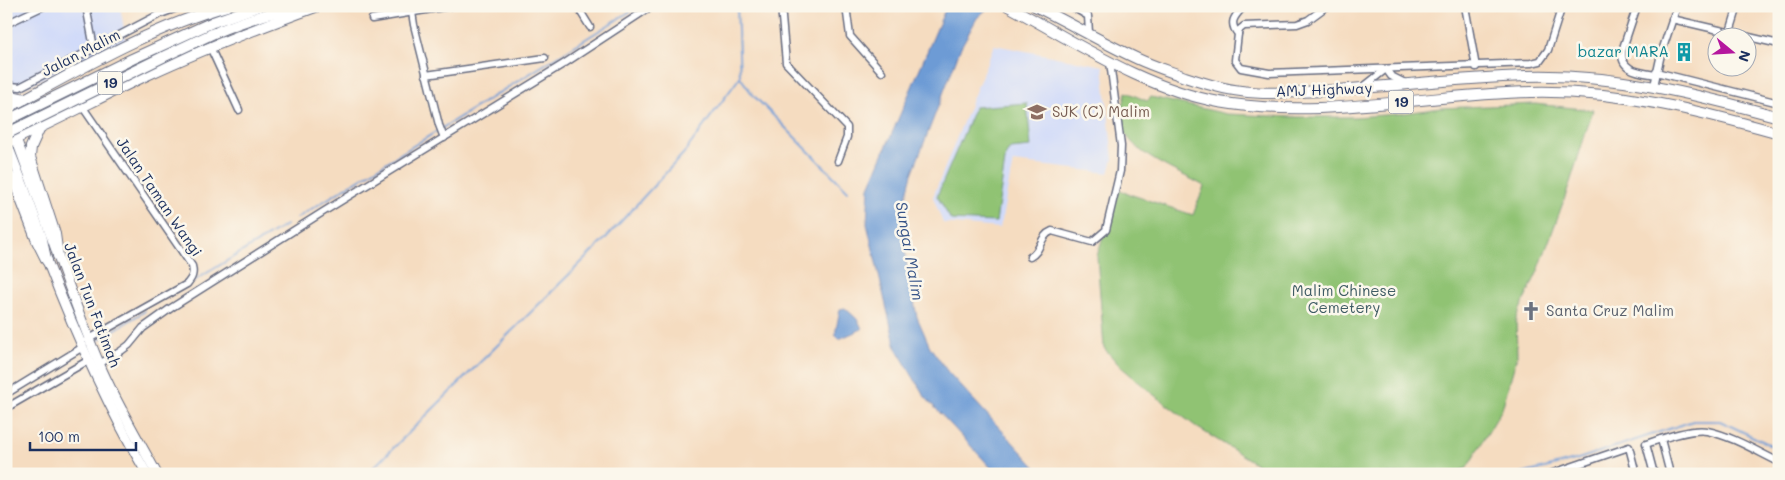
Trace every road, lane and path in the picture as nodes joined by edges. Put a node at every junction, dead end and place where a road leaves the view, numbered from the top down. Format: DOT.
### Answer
graph roads {
  1 [pos="24,6"];
  2 [pos="44,6"];
  3 [pos="86,6"];
  4 [pos="182,6"];
  5 [pos="227,6"];
  6 [pos="260,6"];
  7 [pos="304,6"];
  8 [pos="318,6"];
  9 [pos="450,6"];
  10 [pos="577,6"];
  11 [pos="652,6"];
  12 [pos="781,6"];
  13 [pos="846,6"];
  14 [pos="1008,6"];
  15 [pos="1071,6"];
  16 [pos="1244,6"];
  17 [pos="1327,6"];
  18 [pos="1465,6"];
  19 [pos="1562,6"];
  20 [pos="1637,6"];
  21 [pos="1676,6"];
  22 [pos="1738,6"];
  23 [pos="1038,8"];
  24 [pos="411,9"];
  25 [pos="26,15"];
  26 [pos="372,19"];
  27 [pos="1672,19"];
  28 [pos="6,24"];
  29 [pos="590,27"];
  30 [pos="1712,28"];
  31 [pos="1731,28"];
  32 [pos="1089,33"];
  33 [pos="1238,34"];
  34 [pos="1758,39"];
  35 [pos="1779,44"];
  36 [pos="210,47"];
  37 [pos="94,48"];
  38 [pos="545,58"];
  39 [pos="1110,62"];
  40 [pos="1476,66"];
  41 [pos="1386,69"];
  42 [pos="882,72"];
  43 [pos="1656,74"];
  44 [pos="426,75"];
  45 [pos="6,83"];
  46 [pos="1409,84"];
  47 [pos="1654,86"];
  48 [pos="1361,89"];
  49 [pos="6,95"];
  50 [pos="25,99"];
  51 [pos="1779,103"];
  52 [pos="82,106"];
  53 [pos="239,110"];
  54 [pos="6,111"];
  55 [pos="1779,117"];
  56 [pos="6,121"];
  57 [pos="40,127"];
  58 [pos="441,131"];
  59 [pos="1779,133"];
  60 [pos="8,140"];
  61 [pos="838,161"];
  62 [pos="6,172"];
  63 [pos="58,256"];
  64 [pos="1030,257"];
  65 [pos="48,261"];
  66 [pos="89,339"];
  67 [pos="83,347"];
  68 [pos="88,360"];
  69 [pos="99,364"];
  70 [pos="6,394"];
  71 [pos="6,408"];
  72 [pos="1661,439"];
  73 [pos="1779,462"];
  74 [pos="147,474"];
  75 [pos="157,474"];
  76 [pos="1550,474"];
  77 [pos="1636,474"];
  78 [pos="1654,474"];
  79 [pos="1670,474"];
  1 -- 25 [label="street"];
  2 -- 25 [label="street"];
  3 -- 37 [label="street"];
  4 -- 37 [label="street"];
  5 -- 50 [label="main road, Jalan Malim"];
  6 -- 56 [label="main road, 19, bridge"];
  7 -- 60 [label="main road, 19, bridge"];
  8 -- 36 [label="main road"];
  9 -- 24 [label="street"];
  10 -- 29 [label="street"];
  11 -- 58 [label="street"];
  12 -- 61 [label="street"];
  13 -- 42 [label="street"];
  14 -- 39 [label="main road, AMJ Highway / 19"];
  15 -- 32 [label="street"];
  16 -- 33 [label="street"];
  17 -- 33 [label="street"];
  18 -- 40 [label="street"];
  19 -- 40 [label="street"];
  20 -- 43 [label="street"];
  21 -- 27 [label="street"];
  22 -- 31 [label="street"];
  23 -- 32 [label="main road, AMJ Highway / 19"];
  24 -- 26 [label="street"];
  24 -- 44 [label="street"];
  25 -- 28 [label="street"];
  27 -- 30 [label="street"];
  27 -- 43 [label="street"];
  32 -- 48 [label="main road, AMJ Highway / 19"];
  33 -- 41 [label="street"];
  34 -- 35 [label="street"];
  36 -- 52 [label="main road"];
  36 -- 53 [label="street"];
  37 -- 45 [label="street"];
  38 -- 44 [label="street"];
  39 -- 59 [label="main road, AMJ Highway / 19"];
  39 -- 64 [label="street"];
  40 -- 41 [label="street"];
  41 -- 46 [label="street"];
  41 -- 48 [label="street"];
  43 -- 47 [label="street"];
  43 -- 51 [label="street"];
  44 -- 58 [label="street"];
  46 -- 47 [label="main road, AMJ Highway / 19"];
  46 -- 48 [label="main road, AMJ Highway / 19"];
  47 -- 55 [label="main road, AMJ Highway / 19"];
  49 -- 50 [label="main road"];
  50 -- 54 [label="main road, Jalan Malim"];
  52 -- 57 [label="main road"];
  52 -- 66 [label="street, Jalan Taman Wangi"];
  54 -- 60 [label="main road"];
  57 -- 60 [label="main road"];
  57 -- 63 [label="main road"];
  58 -- 69 [label="street"];
  60 -- 63 [label="main road, Jalan Tun Fatimah"];
  60 -- 65 [label="main road, Jalan Tun Fatimah"];
  62 -- 65 [label="main road"];
  63 -- 66 [label="main road, Jalan Tun Fatimah"];
  65 -- 67 [label="main road, Jalan Tun Fatimah"];
  66 -- 69 [label="main road, Jalan Tun Fatimah"];
  67 -- 68 [label="main road, Jalan Tun Fatimah"];
  67 -- 70 [label="street"];
  68 -- 71 [label="street"];
  68 -- 74 [label="main road, Jalan Tun Fatimah"];
  69 -- 75 [label="main road, Jalan Tun Fatimah"];
  72 -- 73 [label="street"];
  72 -- 78 [label="street"];
  72 -- 79 [label="street"];
  76 -- 77 [label="street"];
}
